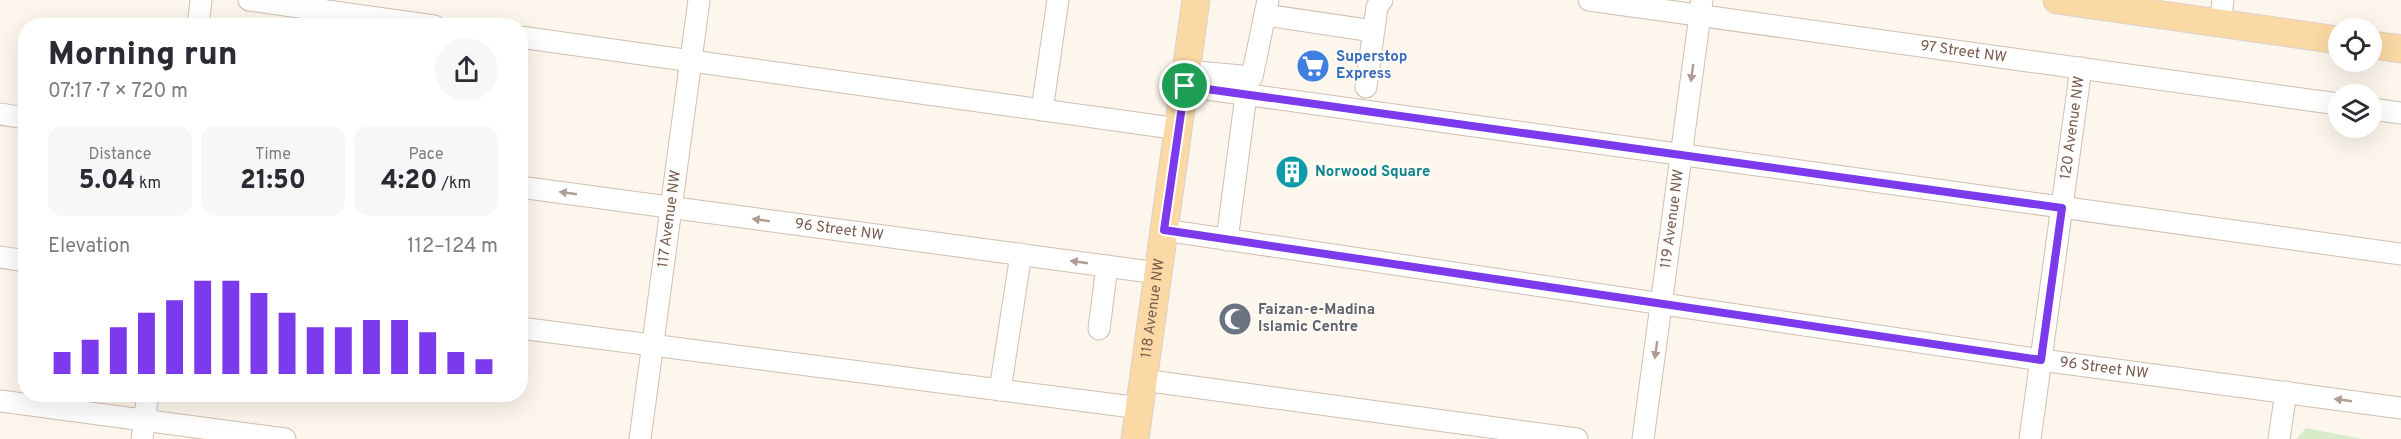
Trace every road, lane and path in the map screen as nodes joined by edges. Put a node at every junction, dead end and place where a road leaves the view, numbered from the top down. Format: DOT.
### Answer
graph roads {
  1 [pos="201,0"];
  2 [pos="249,0"];
  3 [pos="699,0"];
  4 [pos="1058,0"];
  5 [pos="1382,0"];
  6 [pos="1589,0"];
  7 [pos="2057,0"];
  8 [pos="1192,6"];
  9 [pos="1266,7"];
  10 [pos="1701,8"];
  11 [pos="2222,12"];
  12 [pos="199,18"];
  13 [pos="377,18"];
  14 [pos="1373,31"];
  15 [pos="2328,38"];
  16 [pos="528,39"];
  17 [pos="2382,46"];
  18 [pos="2401,49"];
  19 [pos="691,61"];
  20 [pos="2081,68"];
  21 [pos="1186,79"];
  22 [pos="1366,87"];
  23 [pos="1246,95"];
  24 [pos="2328,103"];
  25 [pos="1042,110"];
  26 [pos="2382,110"];
  27 [pos="2401,113"];
  28 [pos="0,114"];
  29 [pos="18,117"];
  30 [pos="1179,129"];
  31 [pos="1680,156"];
  32 [pos="528,188"];
  33 [pos="671,208"];
  34 [pos="2062,208"];
  35 [pos="1164,230"];
  36 [pos="1227,240"];
  37 [pos="1021,254"];
  38 [pos="2401,254"];
  39 [pos="0,257"];
  40 [pos="18,260"];
  41 [pos="1107,266"];
  42 [pos="1158,273"];
  43 [pos="1668,305"];
  44 [pos="528,329"];
  45 [pos="1099,329"];
  46 [pos="652,346"];
  47 [pos="2041,360"];
  48 [pos="1143,380"];
  49 [pos="1000,390"];
  50 [pos="2286,392"];
  51 [pos="0,401"];
  52 [pos="147,402"];
  53 [pos="1140,408"];
  54 [pos="2401,408"];
  55 [pos="144,430"];
  56 [pos="285,439"];
  57 [pos="640,439"];
  58 [pos="1136,439"];
  59 [pos="1577,439"];
  60 [pos="1643,439"];
  61 [pos="2030,439"];
  62 [pos="2279,439"];
  1 -- 12 [label="street"];
  2 -- 13 [label="street"];
  3 -- 19 [label="street, 117 Avenue NW"];
  4 -- 25 [label="street"];
  5 -- 14 [label="street"];
  6 -- 10 [label="street, 97 Street NW"];
  7 -- 11 [label="main road"];
  8 -- 21 [label="main road, 118 Avenue NW"];
  9 -- 14 [label="street"];
  9 -- 21 [label="street"];
  10 -- 20 [label="street, 97 Street NW"];
  10 -- 31 [label="street, 119 Avenue NW, one-way"];
  11 -- 15 [label="main road"];
  14 -- 22 [label="street"];
  16 -- 19 [label="street"];
  17 -- 18 [label="main road"];
  19 -- 25 [label="street"];
  19 -- 33 [label="street, 117 Avenue NW"];
  20 -- 24 [label="street, 97 Street NW"];
  20 -- 34 [label="street, 120 Avenue NW"];
  21 -- 23 [label="street"];
  21 -- 30 [label="main road, 118 Avenue NW"];
  23 -- 31 [label="street"];
  23 -- 36 [label="street"];
  25 -- 30 [label="street"];
  26 -- 27 [label="street"];
  28 -- 29 [label="street"];
  30 -- 35 [label="main road, 118 Avenue NW"];
  31 -- 34 [label="street"];
  31 -- 43 [label="street, 119 Avenue NW"];
  33 -- 32 [label="street, 96 Street NW, one-way"];
  37 -- 33 [label="street, 96 Street NW, one-way"];
  33 -- 46 [label="street, 117 Avenue NW"];
  34 -- 38 [label="street"];
  34 -- 47 [label="street, 120 Avenue NW"];
  35 -- 36 [label="street, 96 Street NW"];
  35 -- 42 [label="main road, 118 Avenue NW"];
  36 -- 43 [label="street, 96 Street NW"];
  41 -- 37 [label="street, 96 Street NW, one-way"];
  37 -- 49 [label="street"];
  39 -- 40 [label="street"];
  41 -- 42 [label="street, 96 Street NW"];
  41 -- 45 [label="street"];
  42 -- 48 [label="main road, 118 Avenue NW"];
  43 -- 47 [label="street, 96 Street NW"];
  43 -- 60 [label="street, 119 Avenue NW, one-way"];
  44 -- 46 [label="street"];
  46 -- 49 [label="street"];
  46 -- 57 [label="street, 117 Avenue NW"];
  47 -- 50 [label="street, 96 Street NW"];
  47 -- 61 [label="street, 120 Avenue NW"];
  48 -- 53 [label="main road, 118 Avenue NW"];
  48 -- 59 [label="street"];
  49 -- 53 [label="street"];
  54 -- 50 [label="street, 96 Street NW, one-way"];
  50 -- 62 [label="street"];
  51 -- 55 [label="street"];
  52 -- 55 [label="street"];
  53 -- 58 [label="main road, 118 Avenue NW"];
  55 -- 56 [label="street"];
}
